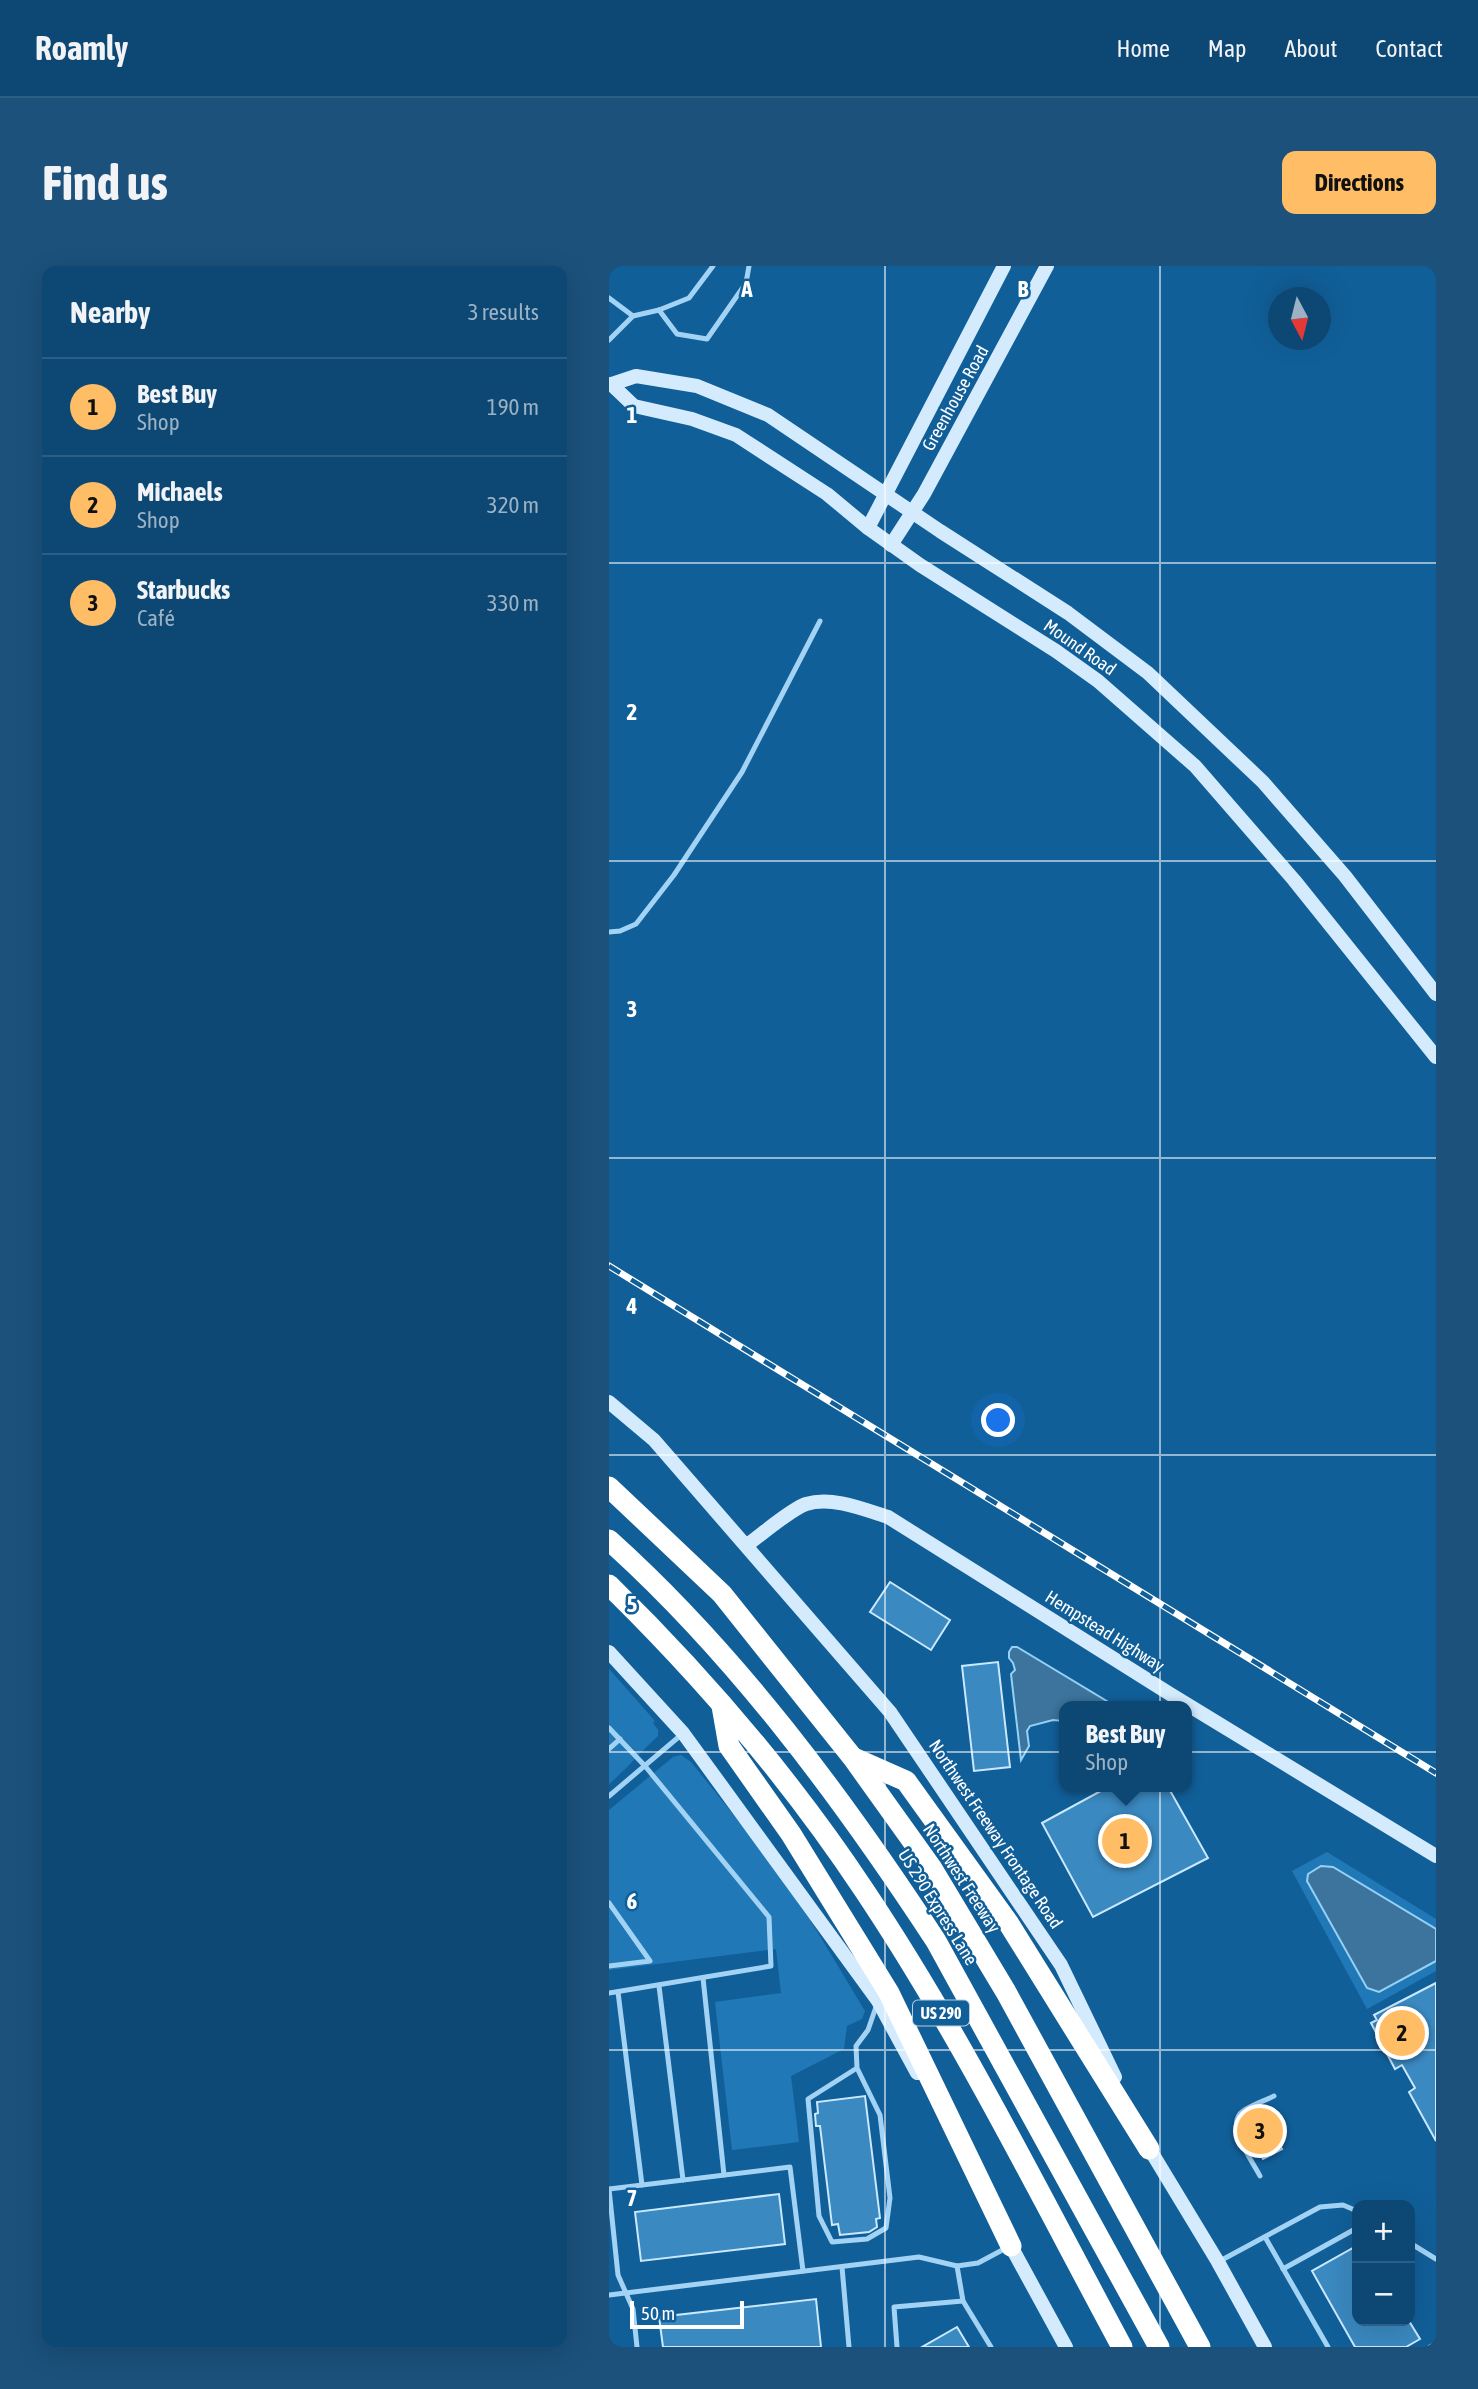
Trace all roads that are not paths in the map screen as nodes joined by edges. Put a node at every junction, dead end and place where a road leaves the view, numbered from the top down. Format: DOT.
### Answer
graph roads {
  1 [pos="713,266"];
  2 [pos="749,266"];
  3 [pos="1004,266"];
  4 [pos="1047,266"];
  5 [pos="609,298"];
  6 [pos="659,310"];
  7 [pos="633,316"];
  8 [pos="609,340"];
  9 [pos="610,384"];
  10 [pos="886,492"];
  11 [pos="913,511"];
  12 [pos="868,528"];
  13 [pos="891,545"];
  14 [pos="820,621"];
  15 [pos="609,932"];
  16 [pos="1436,994"];
  17 [pos="1436,1057"];
  18 [pos="609,1402"];
  19 [pos="609,1487"];
  20 [pos="609,1540"];
  21 [pos="747,1545"];
  22 [pos="609,1585"];
  23 [pos="609,1651"];
  24 [pos="1181,1701"];
  25 [pos="721,1704"];
  26 [pos="1192,1708"];
  27 [pos="609,1728"];
  28 [pos="683,1733"];
  29 [pos="620,1739"];
  30 [pos="609,1749"];
  31 [pos="853,1758"];
  32 [pos="645,1766"];
  33 [pos="609,1796"];
  34 [pos="1436,1856"];
  35 [pos="609,1903"];
  36 [pos="609,1966"];
  37 [pos="703,1978"];
  38 [pos="659,1986"];
  39 [pos="618,1992"];
  40 [pos="609,1993"];
  41 [pos="878,2001"];
  42 [pos="857,2068"];
  43 [pos="1274,2096"];
  44 [pos="1149,2149"];
  45 [pos="723,2175"];
  46 [pos="1260,2176"];
  47 [pos="683,2180"];
  48 [pos="642,2185"];
  49 [pos="609,2189"];
  50 [pos="1352,2209"];
  51 [pos="1352,2231"];
  52 [pos="1265,2237"];
  53 [pos="1011,2246"];
  54 [pos="1415,2246"];
  55 [pos="1436,2259"];
  56 [pos="1218,2262"];
  57 [pos="957,2266"];
  58 [pos="842,2267"];
  59 [pos="1283,2269"];
  60 [pos="803,2271"];
  61 [pos="625,2293"];
  62 [pos="609,2295"];
  63 [pos="963,2301"];
  64 [pos="1436,2344"];
  65 [pos="637,2347"];
  66 [pos="849,2347"];
  67 [pos="897,2347"];
  68 [pos="992,2347"];
  69 [pos="1066,2347"];
  70 [pos="1122,2347"];
  71 [pos="1159,2347"];
  72 [pos="1200,2347"];
  73 [pos="1265,2347"];
  74 [pos="1328,2347"];
  75 [pos="1430,2347"];
  1 -- 6 [label="lane"];
  2 -- 6 [label="lane"];
  3 -- 10 [label="street, Greenhouse Road"];
  4 -- 11 [label="street, Greenhouse Road"];
  5 -- 7 [label="lane"];
  6 -- 7 [label="lane"];
  7 -- 8 [label="lane"];
  9 -- 10 [label="street, Mound Road"];
  9 -- 12 [label="street, Mound Road"];
  10 -- 11 [label="street, Mound Road"];
  10 -- 12 [label="street, Greenhouse Road"];
  11 -- 13 [label="street, Greenhouse Road"];
  11 -- 16 [label="street, Mound Road"];
  12 -- 13 [label="street, Mound Road"];
  13 -- 17 [label="street, Mound Road"];
  14 -- 15 [label="lane"];
  18 -- 21 [label="street, Northwest Freeway Frontage Road"];
  19 -- 31 [label="highway, Northwest Freeway"];
  20 -- 71 [label="highway, US 290 Express Lane"];
  21 -- 24 [label="street, Hempstead Highway"];
  21 -- 44 [label="street, Northwest Freeway Frontage Road"];
  22 -- 25 [label="highway, US 290"];
  23 -- 28 [label="street"];
  25 -- 53 [label="highway"];
  25 -- 70 [label="highway, US 290"];
  26 -- 34 [label="street, Hempstead Highway"];
  27 -- 29 [label="lane"];
  28 -- 32 [label="lane"];
  28 -- 41 [label="street"];
  29 -- 30 [label="lane"];
  29 -- 32 [label="lane"];
  31 -- 44 [label="highway"];
  31 -- 72 [label="highway, Northwest Freeway"];
  32 -- 33 [label="lane"];
  32 -- 37 [label="lane"];
  35 -- 36 [label="lane"];
  37 -- 38 [label="lane"];
  37 -- 45 [label="lane"];
  38 -- 39 [label="lane"];
  38 -- 47 [label="lane"];
  39 -- 40 [label="lane"];
  39 -- 48 [label="lane"];
  41 -- 42 [label="lane"];
  41 -- 53 [label="street"];
  42 -- 42 [label="lane"];
  43 -- 46 [label="lane"];
  44 -- 56 [label="street, Northwest Freeway Frontage Road"];
  45 -- 47 [label="lane"];
  45 -- 60 [label="lane"];
  47 -- 48 [label="lane"];
  48 -- 49 [label="lane"];
  49 -- 61 [label="lane"];
  50 -- 52 [label="lane"];
  51 -- 59 [label="lane"];
  52 -- 56 [label="lane"];
  52 -- 59 [label="lane"];
  53 -- 57 [label="lane"];
  53 -- 69 [label="street"];
  54 -- 55 [label="lane"];
  56 -- 73 [label="street, Northwest Freeway Frontage Road"];
  57 -- 58 [label="lane"];
  57 -- 63 [label="lane"];
  58 -- 60 [label="lane"];
  58 -- 66 [label="lane"];
  59 -- 74 [label="lane"];
  60 -- 61 [label="lane"];
  61 -- 62 [label="lane"];
  61 -- 65 [label="lane"];
  63 -- 67 [label="lane"];
  63 -- 68 [label="lane"];
  64 -- 75 [label="lane"];
}
